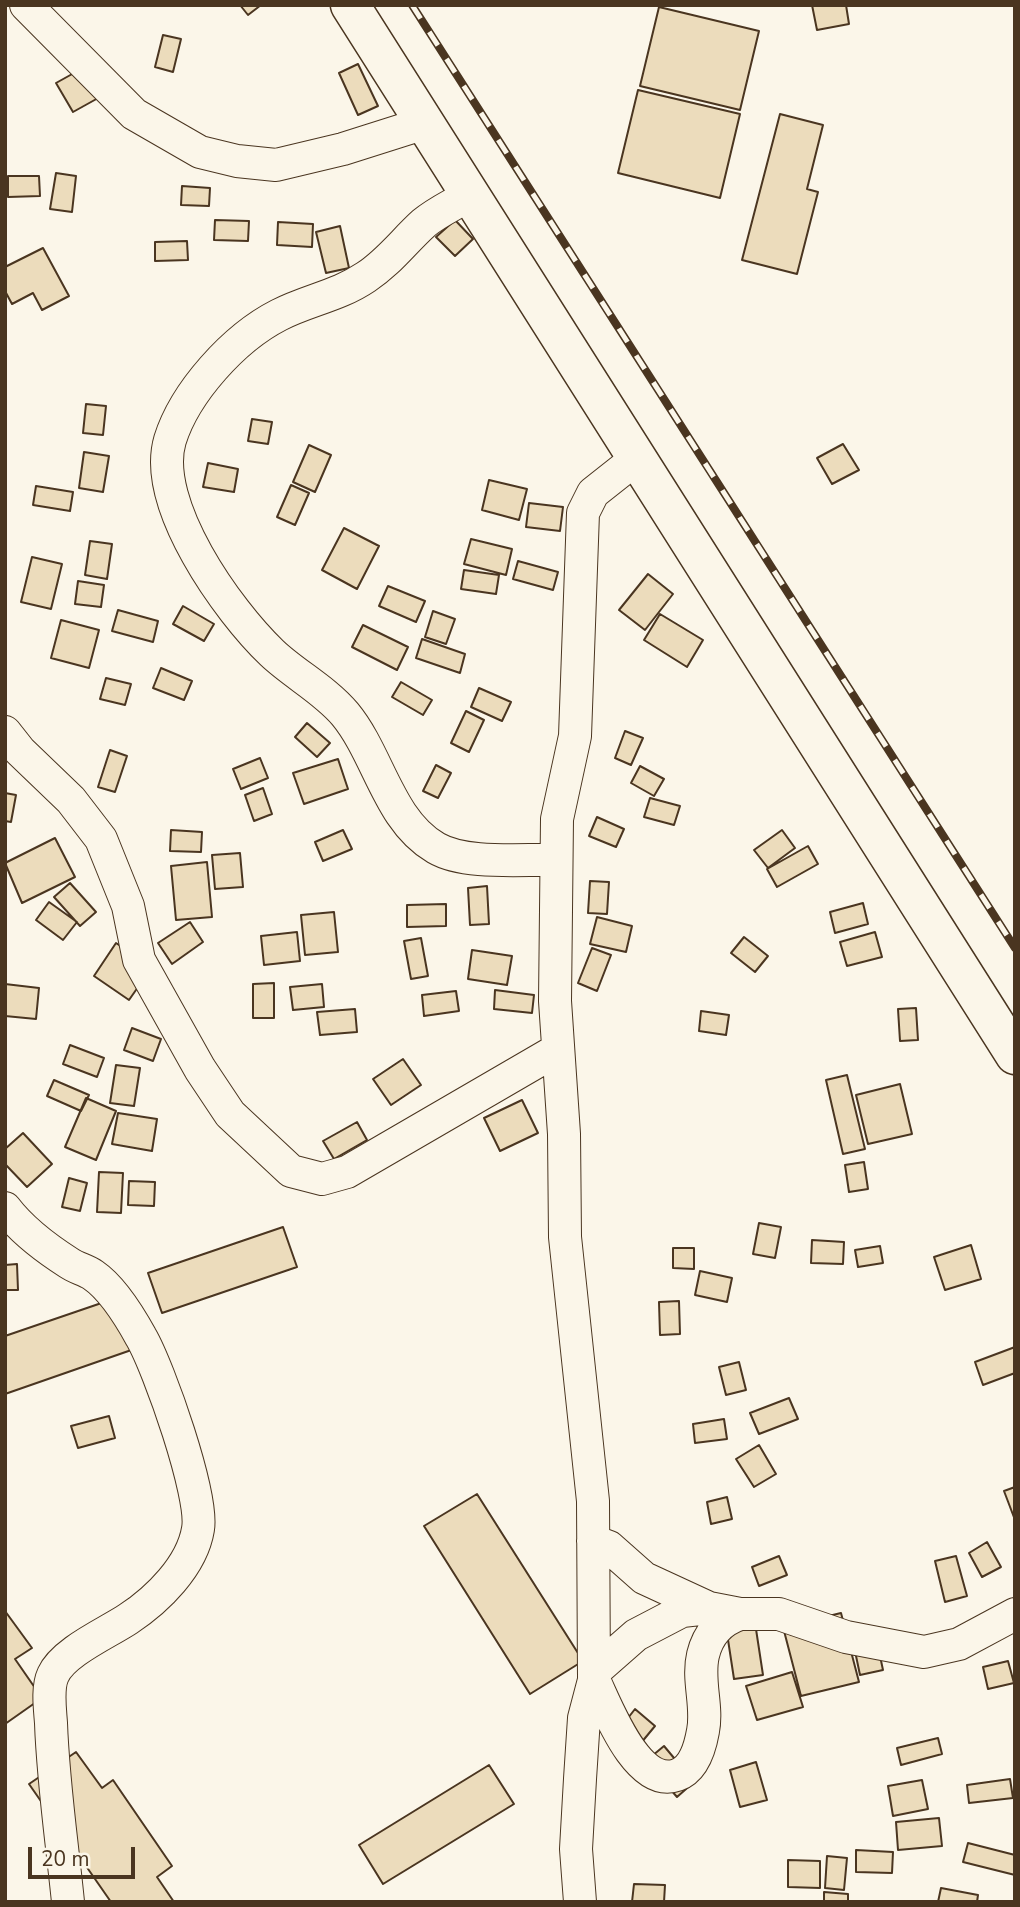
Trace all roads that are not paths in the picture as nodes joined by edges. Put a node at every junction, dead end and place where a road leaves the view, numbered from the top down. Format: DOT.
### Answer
graph roads {
  1 [pos="26,5"];
  2 [pos="350,5"];
  3 [pos="425,123"];
  4 [pos="469,195"];
  5 [pos="636,459"];
  6 [pos="5,732"];
  7 [pos="556,860"];
  8 [pos="557,1050"];
  9 [pos="1015,1055"];
  10 [pos="5,1208"];
  11 [pos="593,1541"];
  12 [pos="709,1608"];
  13 [pos="740,1614"];
  14 [pos="1015,1614"];
  15 [pos="594,1676"];
  16 [pos="578,1900"];
  17 [pos="68,1902"];
  1 -- 3 [label="street"];
  2 -- 3 [label="street"];
  3 -- 4 [label="street"];
  4 -- 5 [label="street"];
  4 -- 7 [label="street"];
  5 -- 7 [label="street"];
  5 -- 9 [label="street"];
  6 -- 8 [label="street"];
  7 -- 8 [label="street"];
  8 -- 11 [label="street"];
  10 -- 17 [label="street"];
  11 -- 12 [label="street"];
  11 -- 15 [label="street"];
  12 -- 13 [label="street"];
  12 -- 15 [label="street"];
  13 -- 14 [label="street"];
  13 -- 15 [label="street"];
  15 -- 16 [label="street"];
}
